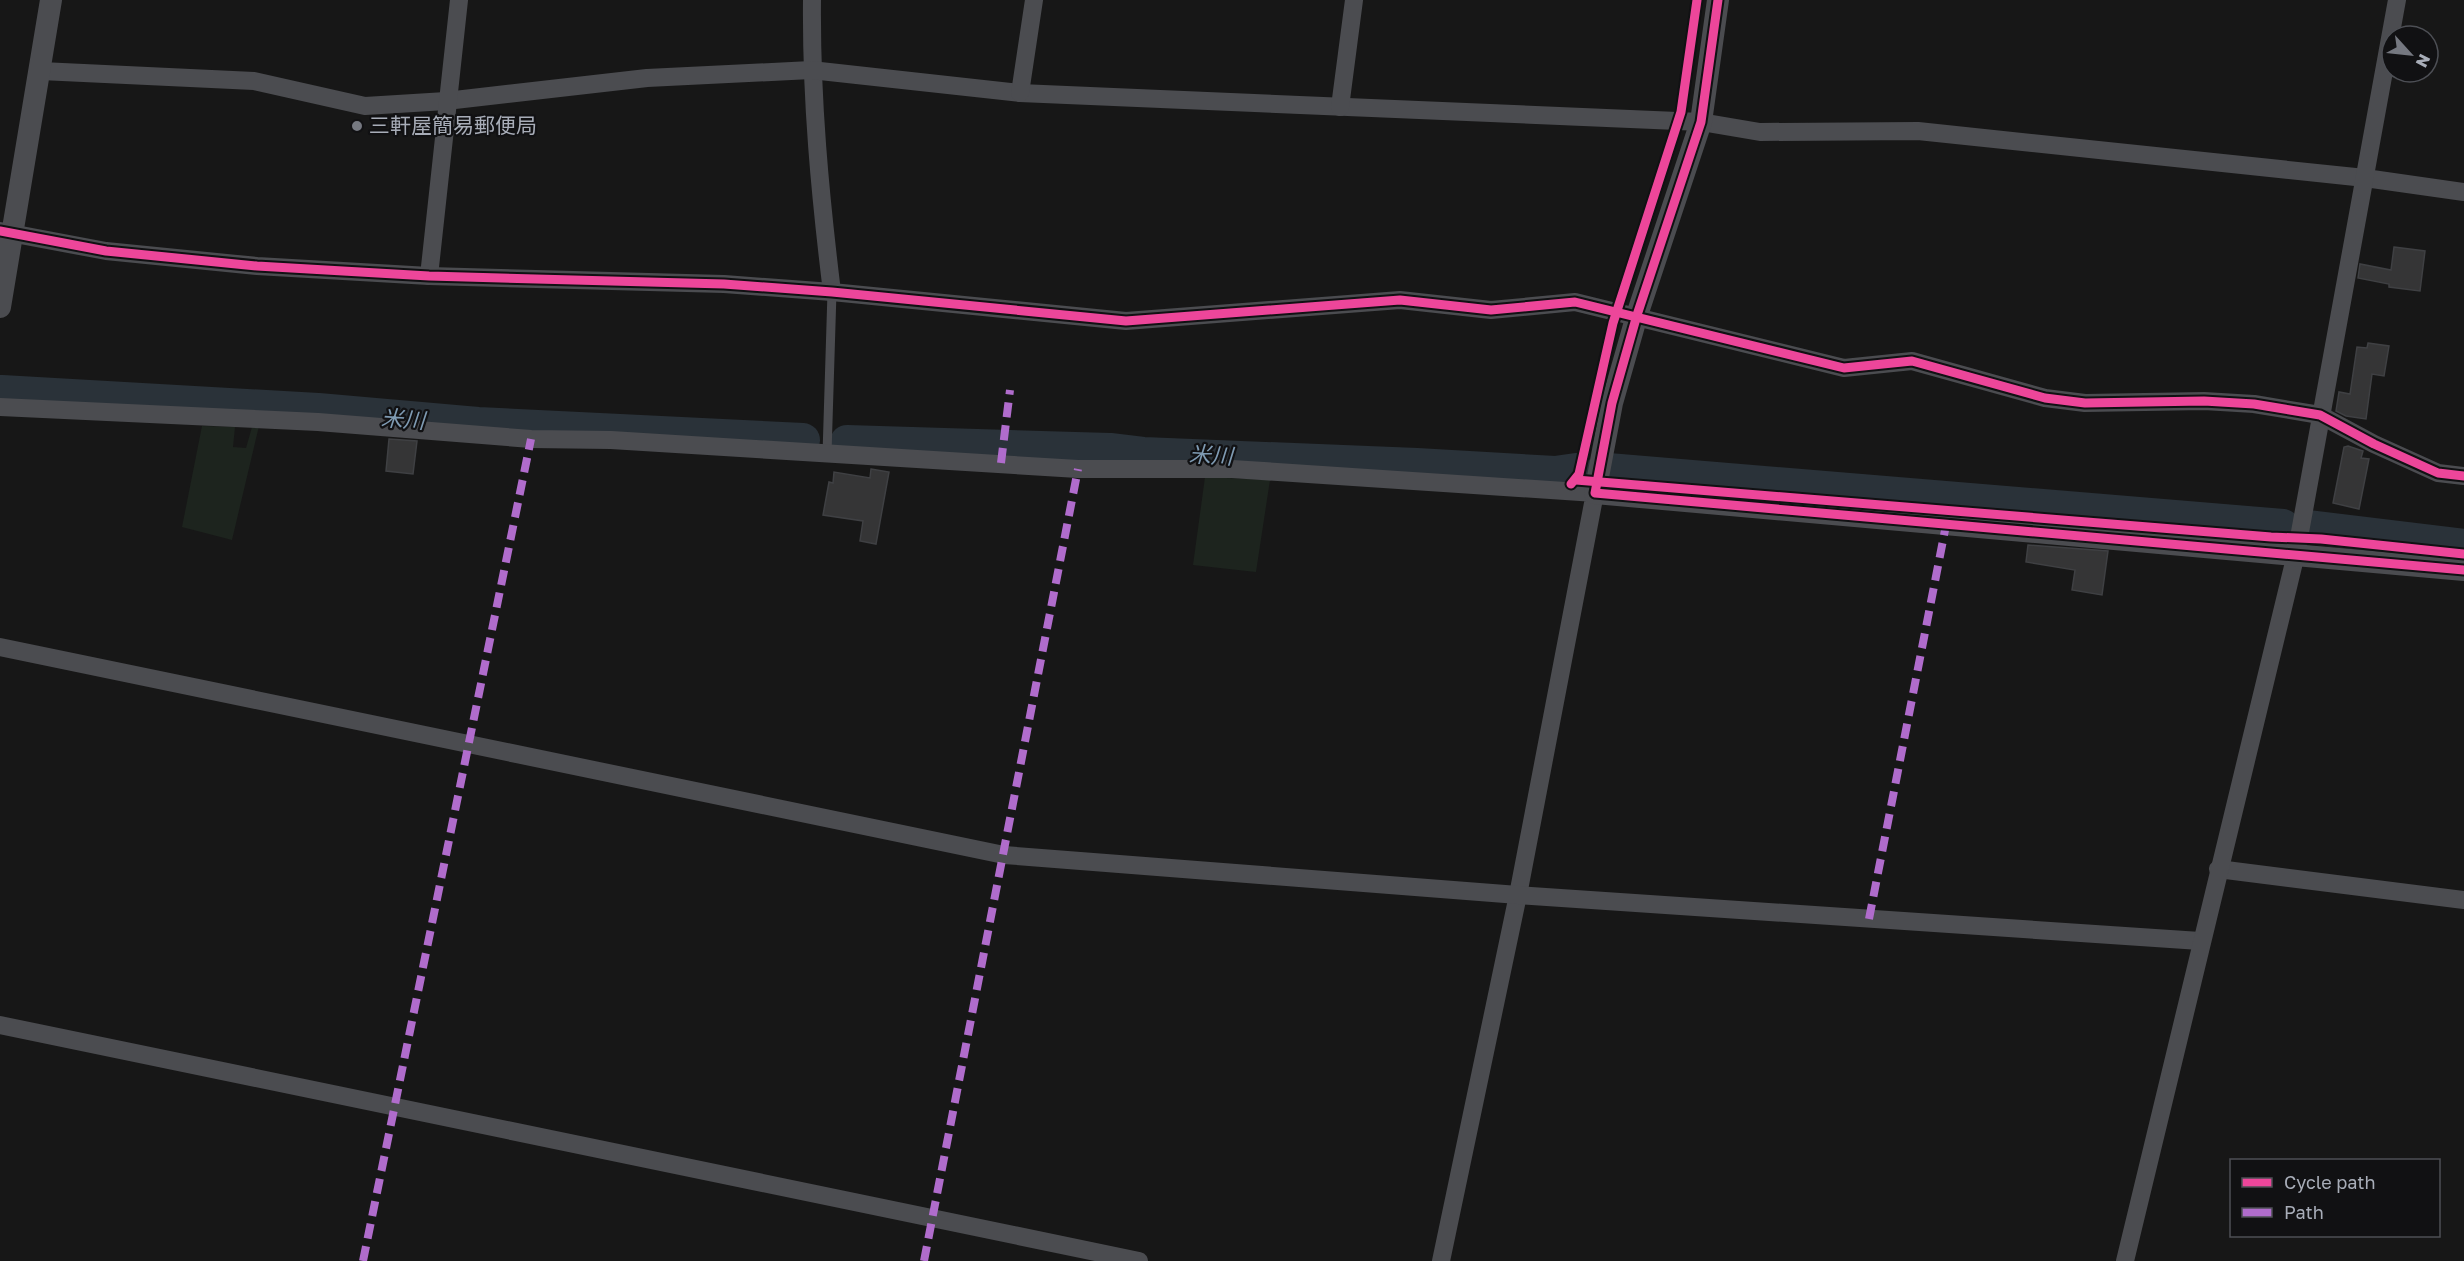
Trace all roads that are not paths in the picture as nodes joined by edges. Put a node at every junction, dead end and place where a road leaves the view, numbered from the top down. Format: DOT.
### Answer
graph roads {
  1 [pos="51,0"];
  2 [pos="459,0"];
  3 [pos="812,0"];
  4 [pos="1034,0"];
  5 [pos="1354,0"];
  6 [pos="1718,0"];
  7 [pos="2397,0"];
  8 [pos="41,70"];
  9 [pos="811,70"];
  10 [pos="1020,93"];
  11 [pos="446,101"];
  12 [pos="1340,106"];
  13 [pos="1701,122"];
  14 [pos="2365,178"];
  15 [pos="2464,192"];
  16 [pos="6,233"];
  17 [pos="429,276"];
  18 [pos="832,292"];
  19 [pos="0,307"];
  20 [pos="1637,315"];
  21 [pos="0,407"];
  22 [pos="2320,415"];
  23 [pos="827,454"];
  24 [pos="2464,476"];
  25 [pos="1595,493"];
  26 [pos="2296,554"];
  27 [pos="2464,570"];
  28 [pos="0,647"];
  29 [pos="2218,869"];
  30 [pos="1518,895"];
  31 [pos="2464,900"];
  32 [pos="2200,942"];
  33 [pos="0,1025"];
  34 [pos="1139,1261"];
  35 [pos="1441,1261"];
  36 [pos="2125,1261"];
  1 -- 8 [label="street"];
  2 -- 11 [label="street"];
  3 -- 9 [label="street"];
  4 -- 10 [label="street"];
  5 -- 12 [label="street"];
  6 -- 13 [label="street"];
  7 -- 14 [label="street"];
  8 -- 11 [label="street"];
  8 -- 16 [label="street"];
  9 -- 10 [label="street"];
  9 -- 11 [label="street"];
  9 -- 18 [label="street"];
  10 -- 12 [label="street"];
  11 -- 17 [label="street"];
  12 -- 13 [label="street"];
  13 -- 14 [label="street"];
  13 -- 20 [label="street"];
  14 -- 15 [label="street"];
  14 -- 22 [label="street"];
  16 -- 17 [label="street"];
  16 -- 19 [label="street"];
  17 -- 18 [label="street"];
  18 -- 20 [label="street"];
  18 -- 23 [label="lane"];
  20 -- 22 [label="street"];
  20 -- 25 [label="street"];
  21 -- 23 [label="street"];
  22 -- 24 [label="street"];
  22 -- 26 [label="street"];
  23 -- 25 [label="street"];
  25 -- 26 [label="street"];
  25 -- 30 [label="street"];
  26 -- 27 [label="street"];
  26 -- 29 [label="street"];
  28 -- 30 [label="street"];
  29 -- 31 [label="street"];
  29 -- 32 [label="street"];
  30 -- 32 [label="street"];
  30 -- 35 [label="street"];
  32 -- 36 [label="street"];
  33 -- 34 [label="street"];
}
